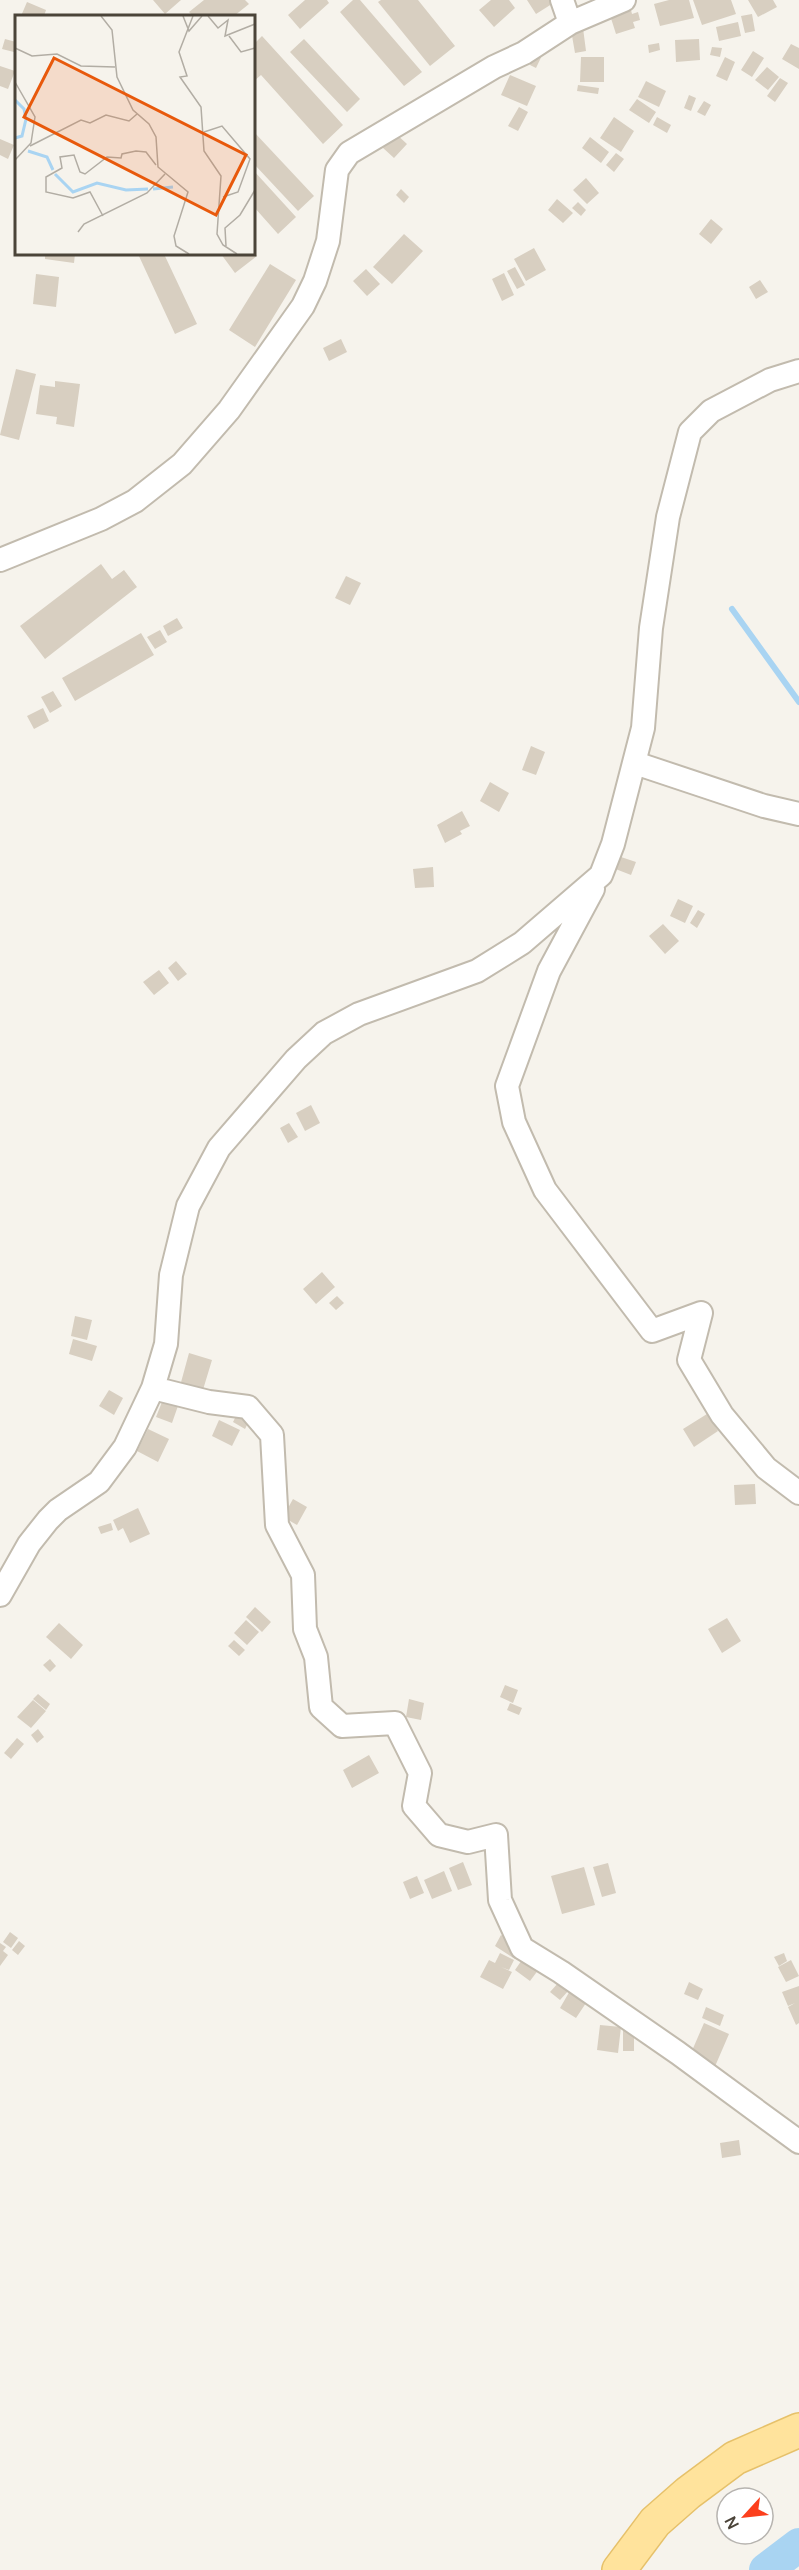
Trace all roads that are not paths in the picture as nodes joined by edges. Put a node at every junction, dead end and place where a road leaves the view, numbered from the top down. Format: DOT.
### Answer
graph roads {
  1 [pos="562,0"];
  2 [pos="624,0"];
  3 [pos="570,23"];
  4 [pos="799,371"];
  5 [pos="0,560"];
  6 [pos="635,763"];
  7 [pos="799,814"];
  8 [pos="600,875"];
  9 [pos="153,1388"];
  10 [pos="799,1493"];
  11 [pos="0,1595"];
  12 [pos="799,2142"];
  13 [pos="799,2430"];
  14 [pos="619,2570"];
  1 -- 3 [label="street"];
  2 -- 3 [label="street"];
  3 -- 5 [label="street"];
  4 -- 6 [label="street"];
  6 -- 7 [label="street"];
  6 -- 8 [label="street"];
  8 -- 9 [label="street"];
  8 -- 10 [label="street"];
  9 -- 11 [label="street"];
  9 -- 12 [label="street"];
  13 -- 14 [label="main road"];
}
